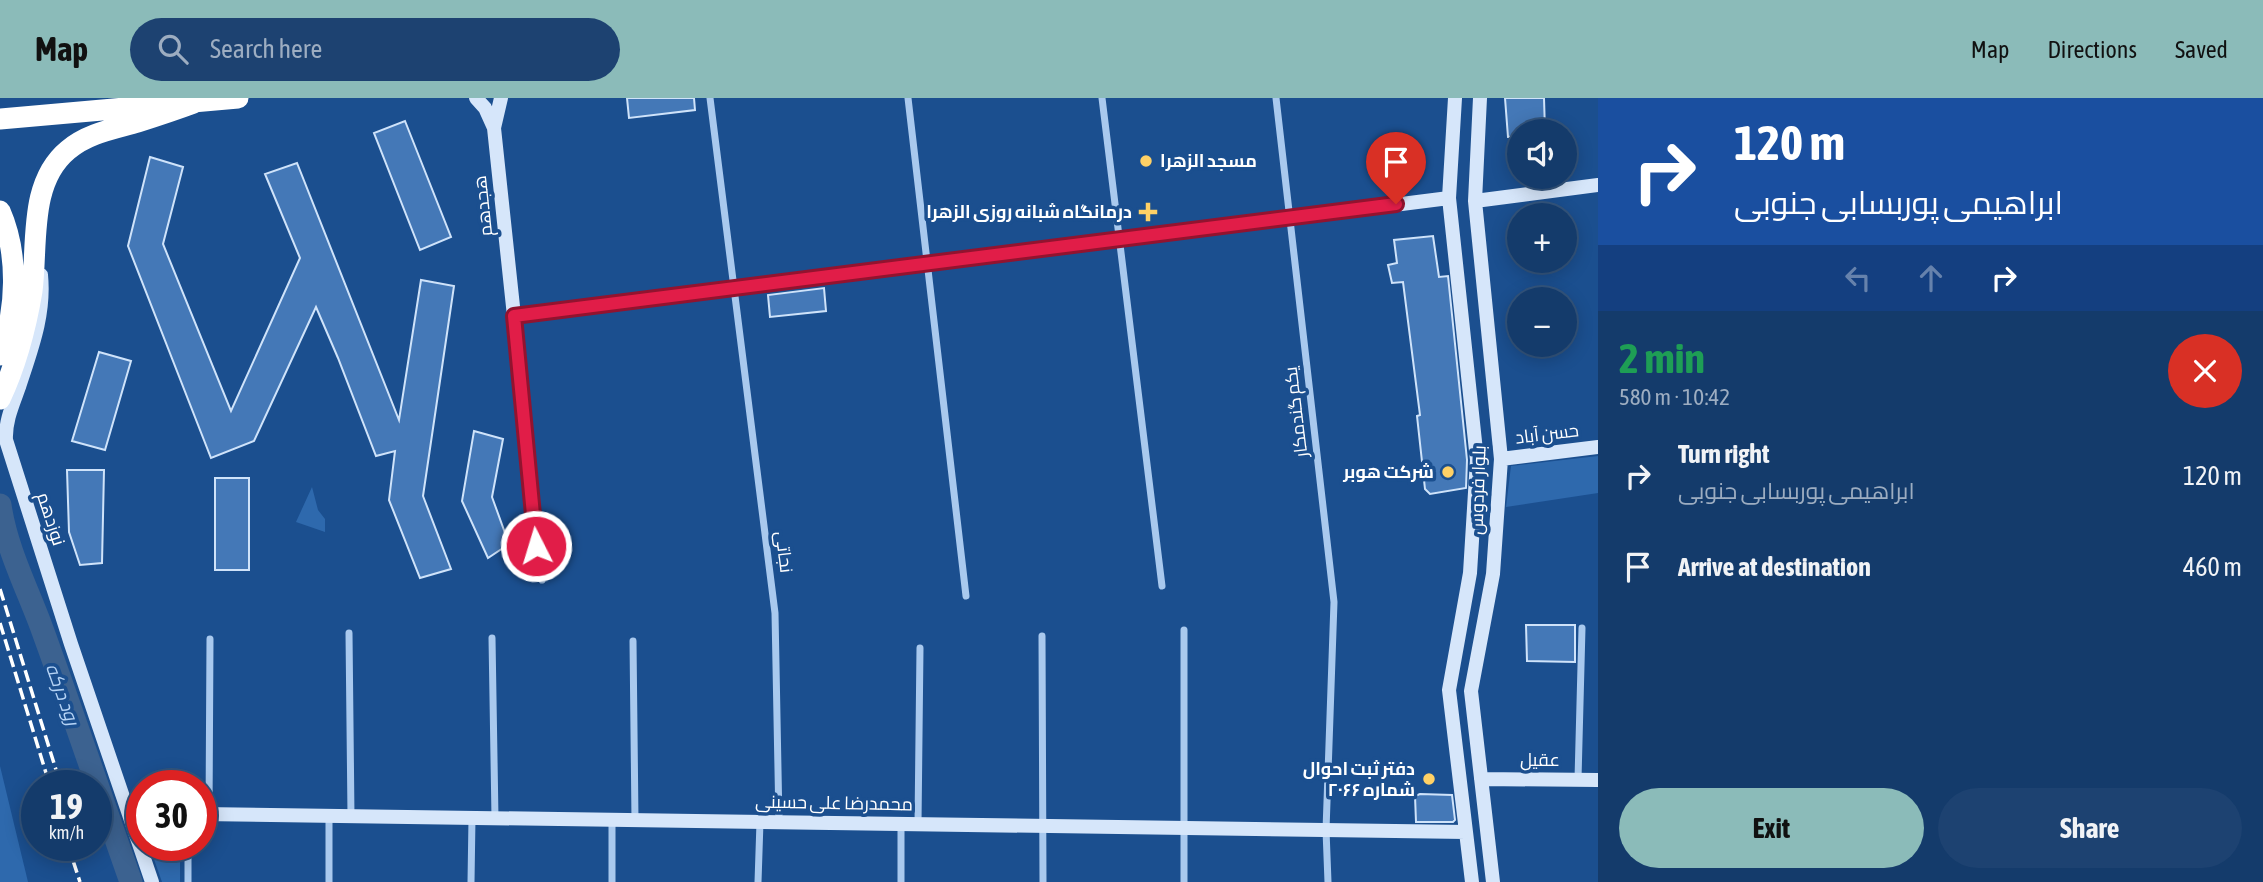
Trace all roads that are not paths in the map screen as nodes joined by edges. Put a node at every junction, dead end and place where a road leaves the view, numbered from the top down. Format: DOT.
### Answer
graph roads {
  1 [pos="238,98"];
  2 [pos="476,98"];
  3 [pos="501,98"];
  4 [pos="710,98"];
  5 [pos="908,98"];
  6 [pos="1102,98"];
  7 [pos="1276,98"];
  8 [pos="1455,98"];
  9 [pos="1480,98"];
  10 [pos="194,103"];
  11 [pos="0,119"];
  12 [pos="494,128"];
  13 [pos="1598,185"];
  14 [pos="1449,198"];
  15 [pos="1475,201"];
  16 [pos="0,211"];
  17 [pos="1290,218"];
  18 [pos="37,232"];
  19 [pos="1118,239"];
  20 [pos="927,264"];
  21 [pos="735,288"];
  22 [pos="514,316"];
  23 [pos="0,355"];
  24 [pos="0,398"];
  25 [pos="1598,447"];
  26 [pos="1501,459"];
  27 [pos="542,580"];
  28 [pos="1162,586"];
  29 [pos="966,596"];
  30 [pos="1582,628"];
  31 [pos="1184,630"];
  32 [pos="349,633"];
  33 [pos="1042,636"];
  34 [pos="492,638"];
  35 [pos="210,639"];
  36 [pos="633,641"];
  37 [pos="920,648"];
  38 [pos="206,770"];
  39 [pos="1481,779"];
  40 [pos="1578,779"];
  41 [pos="1598,780"];
  42 [pos="126,787"];
  43 [pos="217,814"];
  44 [pos="329,816"];
  45 [pos="351,816"];
  46 [pos="471,818"];
  47 [pos="495,818"];
  48 [pos="612,820"];
  49 [pos="635,820"];
  50 [pos="760,822"];
  51 [pos="779,822"];
  52 [pos="901,824"];
  53 [pos="918,824"];
  54 [pos="1043,826"];
  55 [pos="1184,828"];
  56 [pos="1326,830"];
  57 [pos="1466,832"];
  58 [pos="147,861"];
  59 [pos="188,861"];
  60 [pos="152,882"];
  61 [pos="188,882"];
  62 [pos="329,882"];
  63 [pos="471,882"];
  64 [pos="612,882"];
  65 [pos="758,882"];
  66 [pos="901,882"];
  67 [pos="1043,882"];
  68 [pos="1184,882"];
  69 [pos="1328,882"];
  70 [pos="1472,882"];
  71 [pos="1493,882"];
  1 -- 10 [label="highway"];
  2 -- 12 [label="street, هجدهم"];
  3 -- 12 [label="street"];
  4 -- 21 [label="street, نجاتی"];
  5 -- 20 [label="street"];
  6 -- 19 [label="street"];
  7 -- 17 [label="street, یکم گندمکار"];
  8 -- 14 [label="street, بلوار فردوس"];
  9 -- 15 [label="street, بلوار فردوس"];
  10 -- 11 [label="highway"];
  10 -- 18 [label="highway"];
  12 -- 22 [label="street, هجدهم"];
  13 -- 15 [label="street"];
  14 -- 17 [label="street"];
  14 -- 57 [label="street, بلوار فردوس"];
  15 -- 26 [label="street, بلوار فردوس"];
  16 -- 23 [label="highway"];
  17 -- 19 [label="street"];
  17 -- 56 [label="street, یکم گندمکار"];
  18 -- 24 [label="highway"];
  18 -- 42 [label="street, نوزدهم"];
  19 -- 20 [label="street"];
  19 -- 28 [label="street"];
  20 -- 21 [label="street"];
  20 -- 29 [label="street"];
  21 -- 22 [label="street"];
  21 -- 51 [label="street, نجاتی"];
  22 -- 27 [label="street"];
  25 -- 26 [label="street, حسن آباد"];
  26 -- 39 [label="street, بلوار فردوس"];
  30 -- 40 [label="street"];
  31 -- 55 [label="street"];
  32 -- 45 [label="street"];
  33 -- 54 [label="street"];
  34 -- 47 [label="street"];
  35 -- 38 [label="street"];
  36 -- 49 [label="street"];
  37 -- 53 [label="street"];
  39 -- 40 [label="street, عقیل"];
  39 -- 71 [label="street, بلوار فردوس"];
  40 -- 41 [label="street, عقیل"];
  43 -- 44 [label="street, محمدرضا علی حسینی"];
  44 -- 45 [label="street, محمدرضا علی حسینی"];
  44 -- 62 [label="street"];
  45 -- 46 [label="street, محمدرضا علی حسینی"];
  46 -- 47 [label="street, محمدرضا علی حسینی"];
  46 -- 63 [label="street"];
  47 -- 48 [label="street, محمدرضا علی حسینی"];
  48 -- 49 [label="street, محمدرضا علی حسینی"];
  48 -- 64 [label="street"];
  49 -- 50 [label="street, محمدرضا علی حسینی"];
  50 -- 51 [label="street, محمدرضا علی حسینی"];
  50 -- 65 [label="street"];
  51 -- 52 [label="street, محمدرضا علی حسینی"];
  52 -- 53 [label="street, محمدرضا علی حسینی"];
  52 -- 66 [label="street"];
  53 -- 54 [label="street, محمدرضا علی حسینی"];
  54 -- 55 [label="street, محمدرضا علی حسینی"];
  54 -- 67 [label="street"];
  55 -- 56 [label="street, محمدرضا علی حسینی"];
  55 -- 68 [label="street"];
  56 -- 57 [label="street, محمدرضا علی حسینی"];
  56 -- 69 [label="street, یکم گندمکار"];
  57 -- 70 [label="street, بلوار فردوس"];
  58 -- 60 [label="street, نوزدهم"];
  59 -- 61 [label="street"];
}
